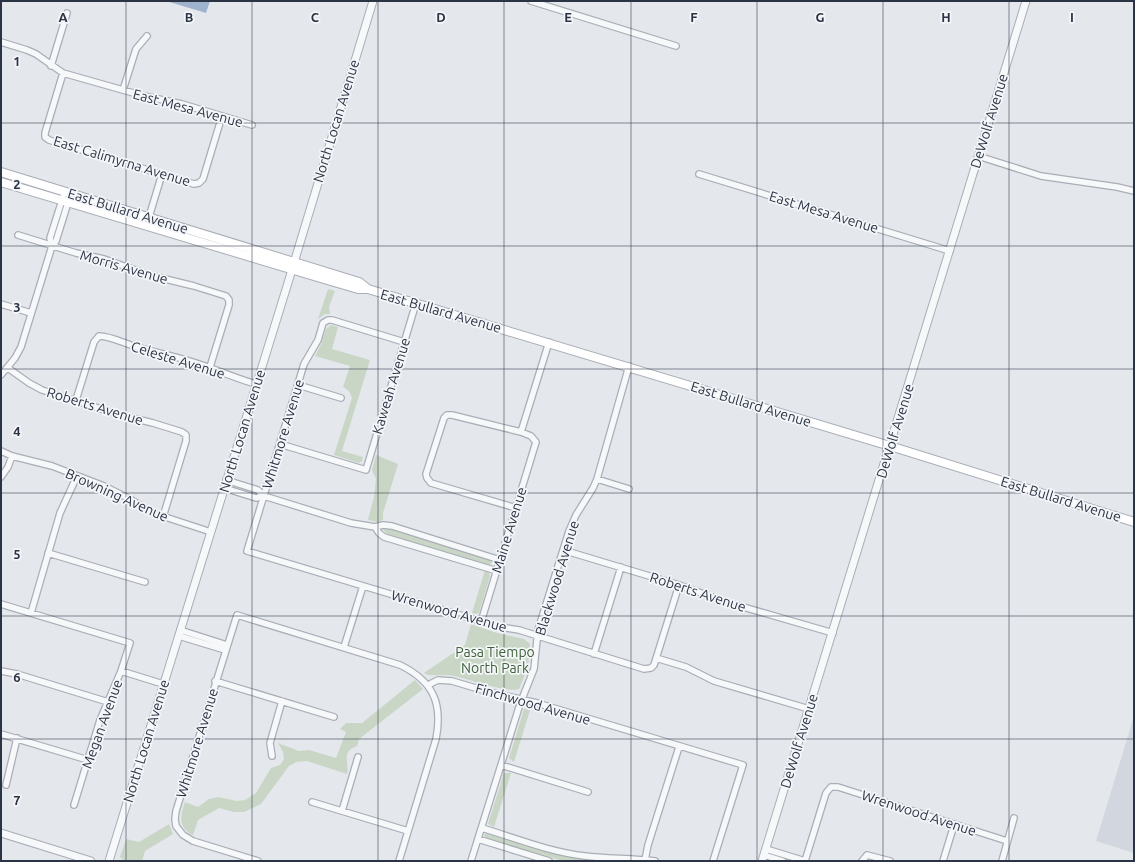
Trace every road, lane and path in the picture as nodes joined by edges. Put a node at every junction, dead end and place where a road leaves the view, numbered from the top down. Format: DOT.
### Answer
graph roads {
  1 [pos="373,1"];
  2 [pos="531,1"];
  3 [pos="1026,1"];
  4 [pos="68,13"];
  5 [pos="147,36"];
  6 [pos="1,42"];
  7 [pos="676,46"];
  8 [pos="51,66"];
  9 [pos="63,73"];
  10 [pos="123,90"];
  11 [pos="222,116"];
  12 [pos="252,125"];
  13 [pos="978,156"];
  14 [pos="1,172"];
  15 [pos="162,174"];
  16 [pos="698,174"];
  17 [pos="1,182"];
  18 [pos="1134,191"];
  19 [pos="68,192"];
  20 [pos="65,201"];
  21 [pos="149,217"];
  22 [pos="18,235"];
  23 [pos="52,246"];
  24 [pos="950,250"];
  25 [pos="293,266"];
  26 [pos="416,303"];
  27 [pos="1,304"];
  28 [pos="31,313"];
  29 [pos="404,342"];
  30 [pos="549,342"];
  31 [pos="628,366"];
  32 [pos="8,368"];
  33 [pos="210,368"];
  34 [pos="1,375"];
  35 [pos="256,384"];
  36 [pos="298,385"];
  37 [pos="341,398"];
  38 [pos="76,400"];
  39 [pos="521,432"];
  40 [pos="280,444"];
  41 [pos="890,446"];
  42 [pos="1,451"];
  43 [pos="12,456"];
  44 [pos="77,476"];
  45 [pos="1,477"];
  46 [pos="226,480"];
  47 [pos="597,480"];
  48 [pos="224,488"];
  49 [pos="629,489"];
  50 [pos="264,496"];
  51 [pos="516,508"];
  52 [pos="163,517"];
  53 [pos="1134,522"];
  54 [pos="375,528"];
  55 [pos="211,532"];
  56 [pos="563,550"];
  57 [pos="247,551"];
  58 [pos="48,553"];
  59 [pos="500,560"];
  60 [pos="621,567"];
  61 [pos="497,571"];
  62 [pos="145,582"];
  63 [pos="679,585"];
  64 [pos="363,586"];
  65 [pos="1,604"];
  66 [pos="31,613"];
  67 [pos="481,622"];
  68 [pos="180,633"];
  69 [pos="833,633"];
  70 [pos="537,636"];
  71 [pos="226,647"];
  72 [pos="344,647"];
  73 [pos="594,654"];
  74 [pos="656,658"];
  75 [pos="1,671"];
  76 [pos="121,671"];
  77 [pos="215,681"];
  78 [pos="163,684"];
  79 [pos="428,685"];
  80 [pos="522,699"];
  81 [pos="282,701"];
  82 [pos="108,702"];
  83 [pos="809,709"];
  84 [pos="334,717"];
  85 [pos="1,734"];
  86 [pos="16,738"];
  87 [pos="679,747"];
  88 [pos="272,756"];
  89 [pos="358,757"];
  90 [pos="88,760"];
  91 [pos="500,765"];
  92 [pos="6,785"];
  93 [pos="588,792"];
  94 [pos="312,802"];
  95 [pos="74,805"];
  96 [pos="342,811"];
  97 [pos="1014,818"];
  98 [pos="954,825"];
  99 [pos="482,828"];
  100 [pos="408,831"];
  101 [pos="1,833"];
  102 [pos="478,839"];
  103 [pos="1007,841"];
  104 [pos="764,855"];
  105 [pos="613,859"];
  106 [pos="645,860"];
  107 [pos="91,861"];
  108 [pos="109,861"];
  109 [pos="258,861"];
  110 [pos="399,861"];
  111 [pos="471,861"];
  112 [pos="549,861"];
  113 [pos="655,861"];
  114 [pos="713,861"];
  115 [pos="783,861"];
  116 [pos="805,861"];
  117 [pos="862,861"];
  118 [pos="890,861"];
  119 [pos="942,861"];
  120 [pos="1002,861"];
  1 -- 25 [label="street, North Locan Avenue"];
  2 -- 7 [label="street"];
  3 -- 13 [label="street, DeWolf Avenue"];
  4 -- 8 [label="street"];
  5 -- 10 [label="street"];
  6 -- 8 [label="street, East Mesa Avenue"];
  8 -- 9 [label="street, East Mesa Avenue"];
  9 -- 10 [label="street, East Mesa Avenue"];
  9 -- 15 [label="street, East Calimyrna Avenue"];
  10 -- 11 [label="street, East Mesa Avenue"];
  11 -- 12 [label="street, East Mesa Avenue"];
  11 -- 15 [label="street, East Calimyrna Avenue"];
  13 -- 18 [label="street"];
  13 -- 24 [label="street, DeWolf Avenue"];
  14 -- 19 [label="main road, East Bullard Avenue"];
  15 -- 21 [label="street"];
  16 -- 24 [label="street, East Mesa Avenue"];
  17 -- 20 [label="main road, East Bullard Avenue"];
  19 -- 20 [label="street"];
  19 -- 21 [label="main road, East Bullard Avenue"];
  20 -- 23 [label="street"];
  20 -- 25 [label="main road, East Bullard Avenue"];
  21 -- 25 [label="main road, East Bullard Avenue"];
  22 -- 23 [label="street, Morris Avenue"];
  23 -- 28 [label="street"];
  23 -- 33 [label="street, Morris Avenue"];
  24 -- 41 [label="street, DeWolf Avenue"];
  25 -- 26 [label="main road, East Bullard Avenue"];
  25 -- 35 [label="street, North Locan Avenue"];
  26 -- 29 [label="street, Kaweah Avenue"];
  26 -- 30 [label="main road, East Bullard Avenue"];
  27 -- 28 [label="street"];
  28 -- 32 [label="street"];
  29 -- 36 [label="street, Whitmore Avenue"];
  29 -- 40 [label="street, Kaweah Avenue"];
  30 -- 31 [label="main road, East Bullard Avenue"];
  30 -- 39 [label="street"];
  31 -- 41 [label="main road, East Bullard Avenue"];
  31 -- 47 [label="street, Blackwood Avenue"];
  32 -- 34 [label="street"];
  32 -- 38 [label="street, Roberts Avenue"];
  33 -- 35 [label="street, Celeste Avenue"];
  33 -- 38 [label="street, Celeste Avenue"];
  35 -- 46 [label="street, North Locan Avenue"];
  36 -- 37 [label="street"];
  36 -- 40 [label="street, Whitmore Avenue"];
  38 -- 52 [label="street, Roberts Avenue"];
  39 -- 51 [label="street, Maine Avenue"];
  39 -- 51 [label="street"];
  40 -- 50 [label="street, Whitmore Avenue"];
  41 -- 53 [label="main road, East Bullard Avenue"];
  41 -- 69 [label="street, DeWolf Avenue"];
  42 -- 43 [label="street, Browning Avenue"];
  43 -- 44 [label="street, Browning Avenue"];
  43 -- 45 [label="street"];
  44 -- 52 [label="street, Browning Avenue"];
  44 -- 58 [label="street"];
  46 -- 48 [label="street, North Locan Avenue"];
  46 -- 50 [label="street"];
  47 -- 49 [label="street"];
  47 -- 56 [label="street, Blackwood Avenue"];
  48 -- 50 [label="street"];
  48 -- 55 [label="street, North Locan Avenue"];
  50 -- 54 [label="street"];
  50 -- 57 [label="street, Whitmore Avenue"];
  51 -- 59 [label="street, Maine Avenue"];
  52 -- 55 [label="street, Browning Avenue"];
  54 -- 59 [label="street"];
  54 -- 61 [label="street"];
  55 -- 68 [label="street, North Locan Avenue"];
  56 -- 60 [label="street, Roberts Avenue"];
  56 -- 70 [label="street, Blackwood Avenue"];
  57 -- 64 [label="street, Wrenwood Avenue"];
  58 -- 62 [label="street"];
  58 -- 66 [label="street"];
  59 -- 61 [label="street, Maine Avenue"];
  60 -- 63 [label="street, Roberts Avenue"];
  60 -- 73 [label="street"];
  61 -- 67 [label="street, Maine Avenue"];
  63 -- 69 [label="street, Roberts Avenue"];
  63 -- 74 [label="street"];
  64 -- 67 [label="street, Wrenwood Avenue"];
  64 -- 72 [label="street"];
  65 -- 66 [label="street"];
  66 -- 76 [label="street, Megan Avenue"];
  67 -- 70 [label="street, Wrenwood Avenue"];
  68 -- 71 [label="street"];
  68 -- 78 [label="street, North Locan Avenue"];
  69 -- 83 [label="street, DeWolf Avenue"];
  70 -- 73 [label="street, Wrenwood Avenue"];
  70 -- 80 [label="street, Blackwood Avenue"];
  71 -- 72 [label="street, Whitmore Avenue"];
  71 -- 77 [label="street, Whitmore Avenue"];
  72 -- 79 [label="street"];
  73 -- 74 [label="street, Wrenwood Avenue"];
  74 -- 83 [label="street"];
  75 -- 82 [label="street"];
  76 -- 78 [label="street"];
  76 -- 82 [label="street, Megan Avenue"];
  77 -- 81 [label="street"];
  77 -- 109 [label="street, Whitmore Avenue"];
  78 -- 108 [label="street, North Locan Avenue"];
  79 -- 80 [label="street, Finchwood Avenue"];
  79 -- 100 [label="street"];
  80 -- 87 [label="street, Finchwood Avenue"];
  80 -- 91 [label="street, Blackwood Avenue"];
  81 -- 84 [label="street"];
  81 -- 88 [label="street"];
  82 -- 90 [label="street, Megan Avenue"];
  83 -- 104 [label="street, DeWolf Avenue"];
  85 -- 86 [label="street"];
  86 -- 90 [label="street"];
  86 -- 92 [label="street"];
  87 -- 106 [label="street"];
  87 -- 114 [label="street, Finchwood Avenue"];
  89 -- 96 [label="street"];
  90 -- 95 [label="street, Megan Avenue"];
  91 -- 93 [label="street"];
  91 -- 99 [label="street, Blackwood Avenue"];
  94 -- 96 [label="street"];
  96 -- 100 [label="street"];
  97 -- 103 [label="street"];
  98 -- 103 [label="street, Wrenwood Avenue"];
  98 -- 116 [label="street, Wrenwood Avenue"];
  98 -- 119 [label="street"];
  99 -- 102 [label="street, Blackwood Avenue"];
  99 -- 105 [label="street"];
  100 -- 110 [label="street"];
  101 -- 107 [label="street"];
  102 -- 111 [label="street, Blackwood Avenue"];
  102 -- 112 [label="street"];
  103 -- 120 [label="street"];
  104 -- 115 [label="street"];
  104 -- 116 [label="street"];
  105 -- 106 [label="street"];
  106 -- 113 [label="street"];
  117 -- 118 [label="street"];
}
